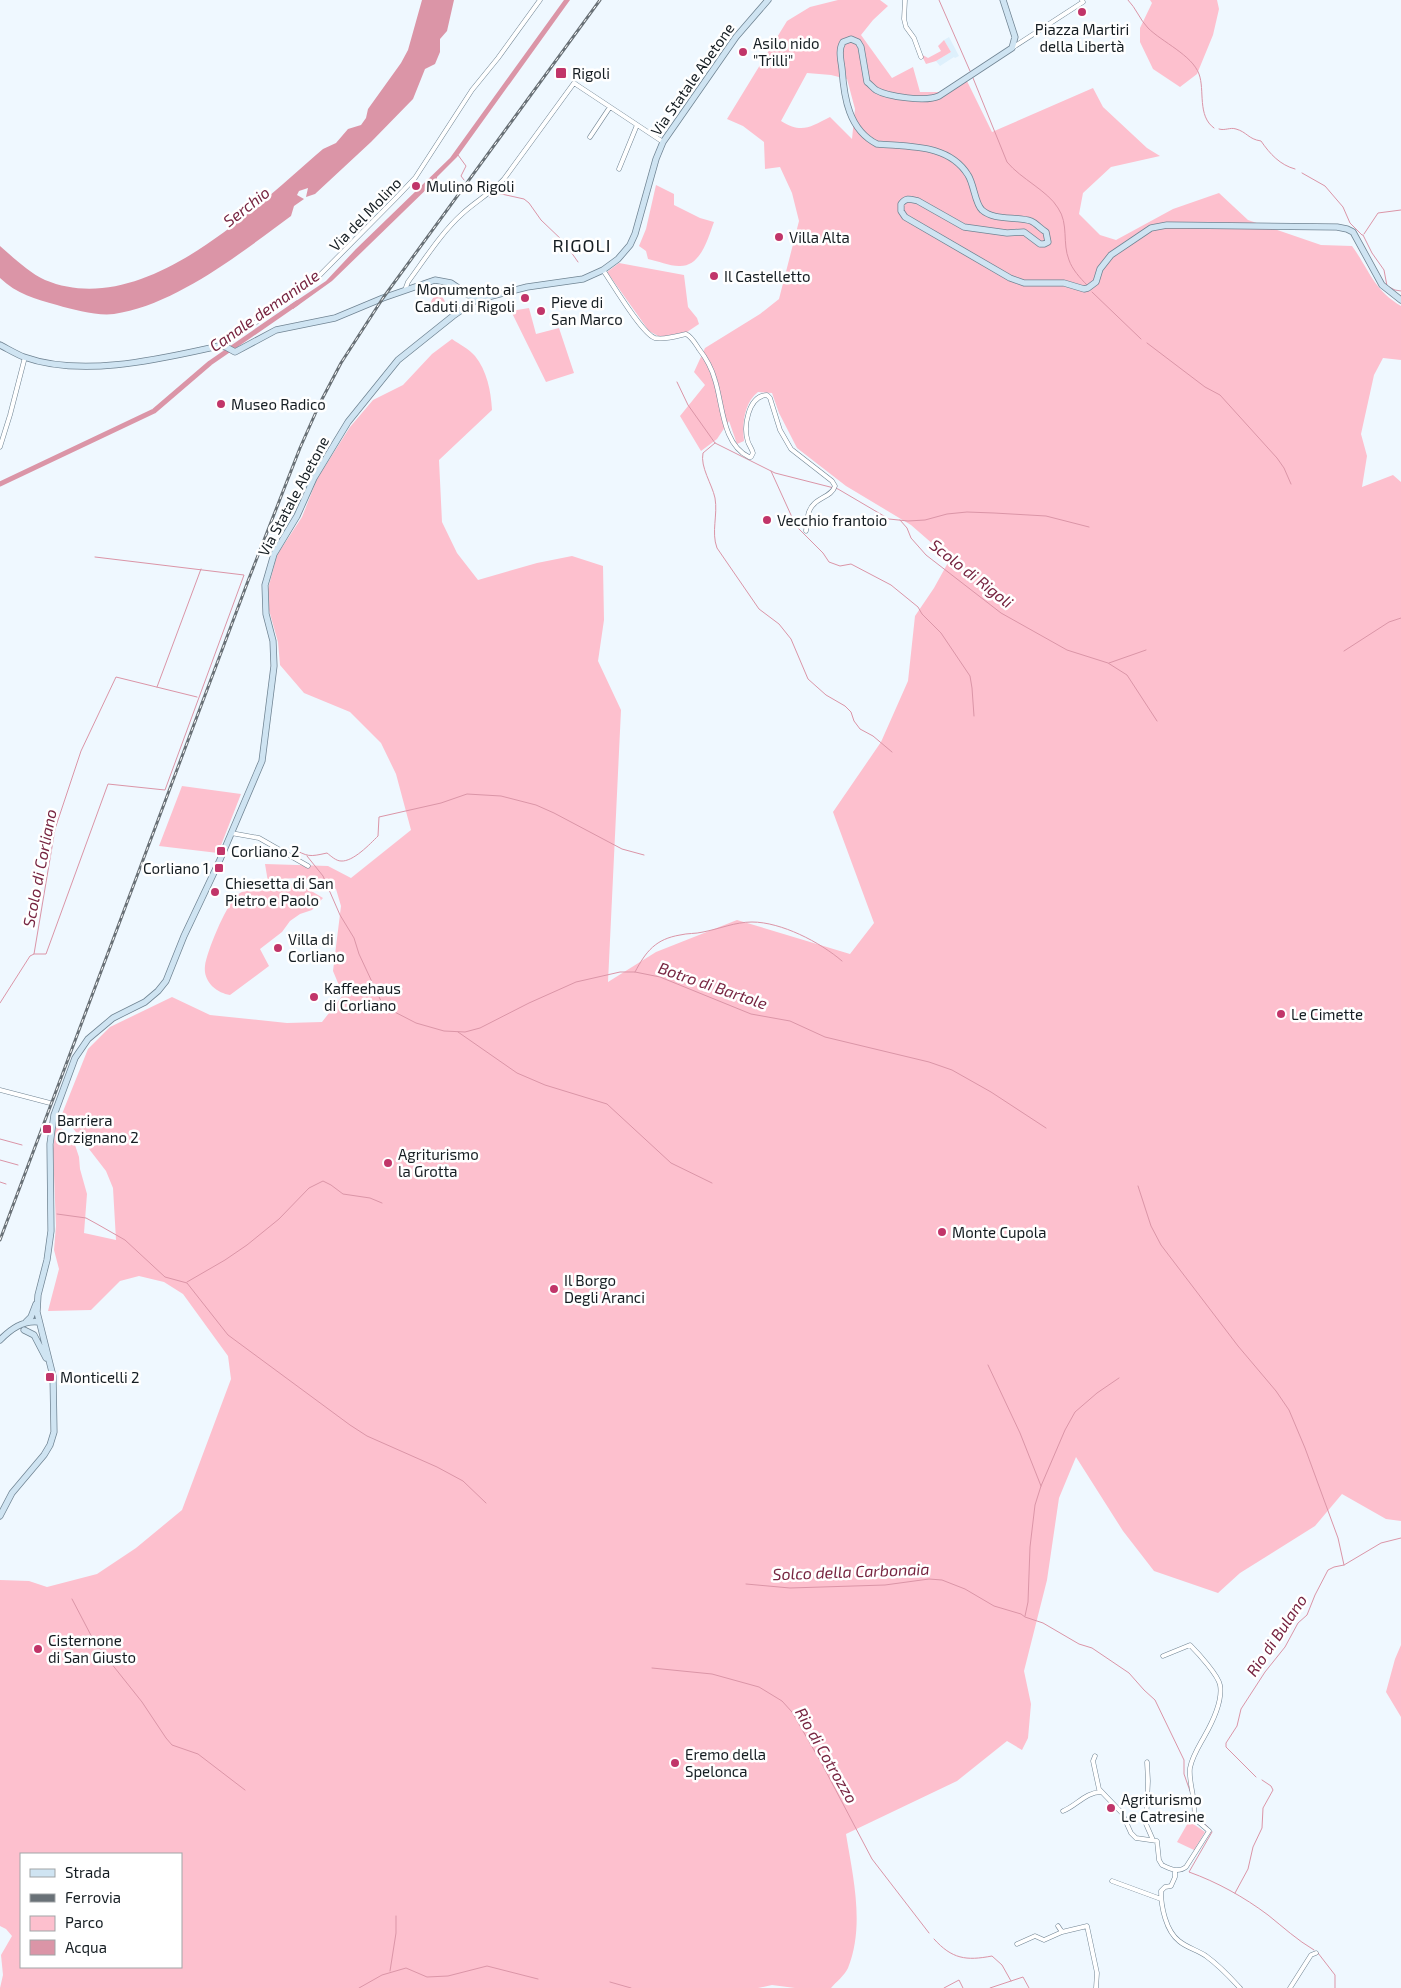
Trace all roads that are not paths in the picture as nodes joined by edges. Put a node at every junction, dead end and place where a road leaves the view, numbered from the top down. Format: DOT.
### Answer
graph roads {
  1 [pos="540,0"];
  2 [pos="768,0"];
  3 [pos="905,0"];
  4 [pos="1003,0"];
  5 [pos="1083,1"];
  6 [pos="1012,48"];
  7 [pos="921,57"];
  8 [pos="610,107"];
  9 [pos="636,125"];
  10 [pos="590,137"];
  11 [pos="662,142"];
  12 [pos="619,169"];
  13 [pos="603,270"];
  14 [pos="405,290"];
  15 [pos="476,300"];
  16 [pos="1401,300"];
  17 [pos="0,345"];
  18 [pos="224,347"];
  19 [pos="25,357"];
  20 [pos="0,447"];
  21 [pos="806,531"];
  22 [pos="231,833"];
  23 [pos="308,866"];
  24 [pos="0,1090"];
  25 [pos="50,1103"];
  26 [pos="38,1298"];
  27 [pos="26,1322"];
  28 [pos="39,1322"];
  29 [pos="24,1330"];
  30 [pos="2,1338"];
  31 [pos="50,1365"];
  32 [pos="0,1516"];
  33 [pos="1163,1656"];
  34 [pos="1094,1756"];
  35 [pos="1147,1762"];
  36 [pos="1101,1792"];
  37 [pos="1062,1811"];
  38 [pos="1153,1840"];
  39 [pos="1175,1870"];
  40 [pos="1112,1881"];
  41 [pos="1161,1899"];
  42 [pos="1058,1926"];
  43 [pos="1062,1932"];
  44 [pos="1017,1944"];
  45 [pos="1316,1953"];
  46 [pos="1096,1988"];
  47 [pos="1240,1988"];
  48 [pos="1290,1988"];
  1 -- 18 [label="street, Via del Molino"];
  2 -- 11 [label="main road, Via Statale Abetone"];
  3 -- 7 [label="street"];
  4 -- 6 [label="main road"];
  5 -- 6 [label="street"];
  6 -- 16 [label="main road"];
  8 -- 9 [label="street"];
  8 -- 10 [label="street"];
  8 -- 14 [label="street"];
  9 -- 11 [label="street"];
  9 -- 12 [label="street"];
  11 -- 13 [label="main road, Via Statale Abetone"];
  13 -- 15 [label="main road, Via Statale Abetone"];
  13 -- 21 [label="street"];
  14 -- 15 [label="main road"];
  14 -- 18 [label="main road"];
  15 -- 22 [label="main road, Via Statale Abetone"];
  17 -- 19 [label="main road"];
  18 -- 19 [label="main road"];
  19 -- 20 [label="street"];
  22 -- 23 [label="street"];
  22 -- 26 [label="main road, Via Statale Abetone"];
  24 -- 25 [label="street"];
  26 -- 27 [label="main road"];
  26 -- 28 [label="main road, Via Statale Abetone"];
  27 -- 28 [label="main road"];
  27 -- 30 [label="main road"];
  28 -- 29 [label="main road"];
  28 -- 31 [label="main road, Via Statale Abetone"];
  29 -- 30 [label="main road"];
  29 -- 31 [label="main road"];
  31 -- 32 [label="main road, Via Statale Abetone"];
  33 -- 39 [label="street"];
  34 -- 36 [label="street"];
  35 -- 38 [label="street"];
  36 -- 37 [label="street"];
  36 -- 38 [label="street"];
  38 -- 39 [label="street"];
  39 -- 41 [label="street"];
  40 -- 41 [label="street"];
  41 -- 47 [label="street"];
  42 -- 43 [label="street"];
  43 -- 44 [label="street"];
  43 -- 46 [label="street"];
  45 -- 48 [label="street"];
}
